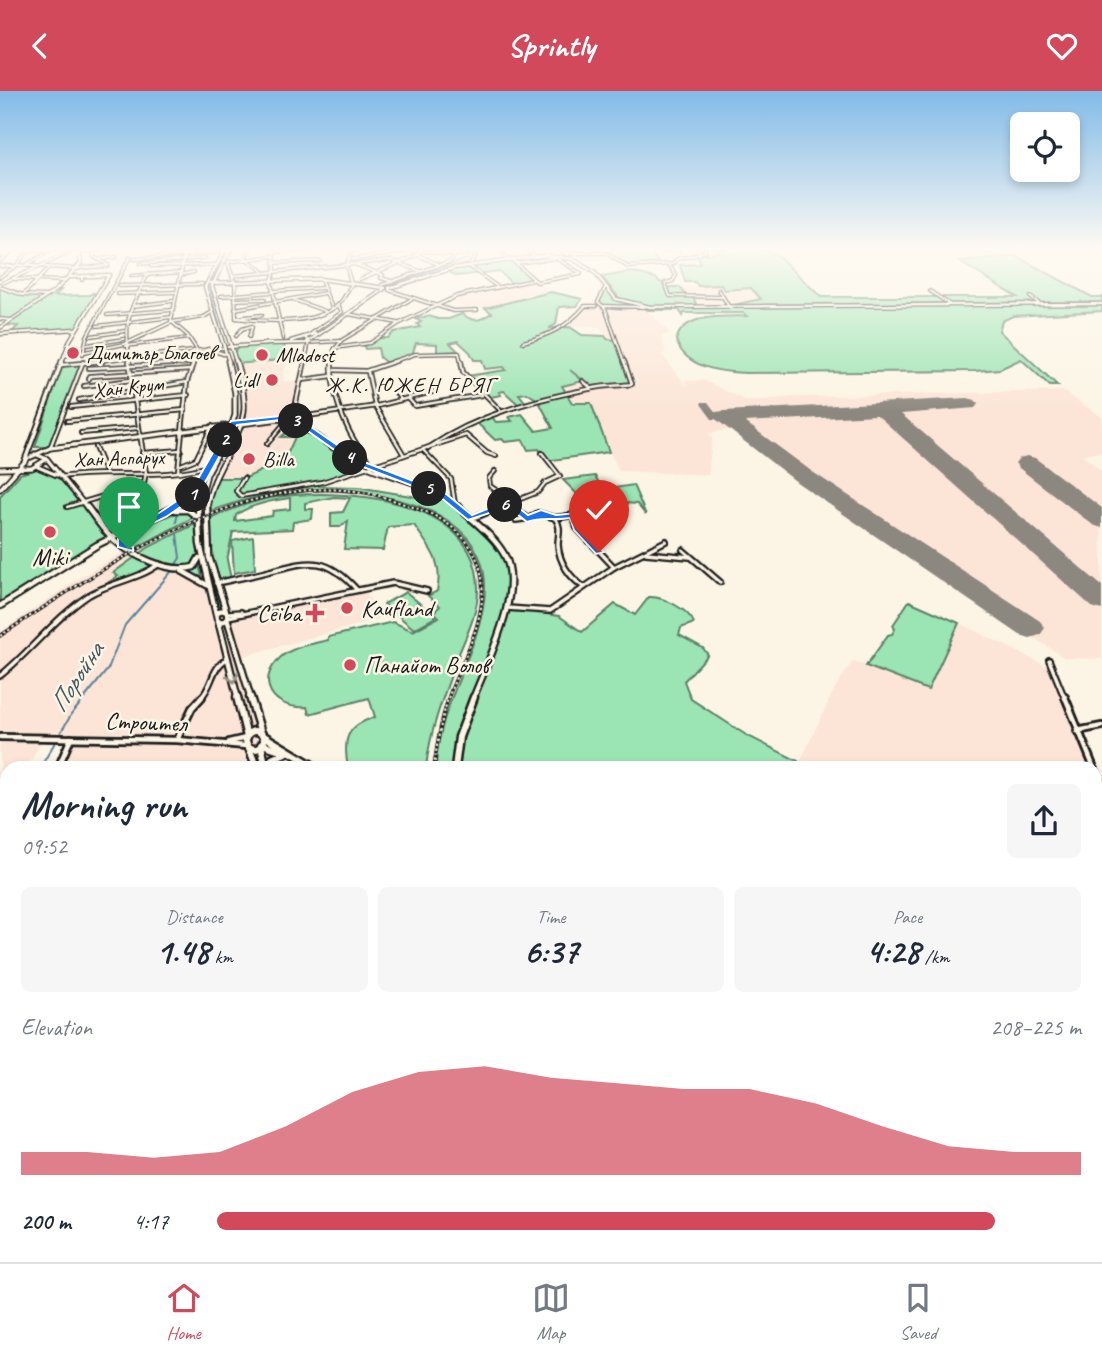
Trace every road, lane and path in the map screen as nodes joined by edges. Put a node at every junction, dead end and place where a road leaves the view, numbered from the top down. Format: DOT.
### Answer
graph roads {
  1 [pos="275,302"];
  2 [pos="38,303"];
  3 [pos="92,303"];
  4 [pos="106,303"];
  5 [pos="134,303"];
  6 [pos="156,303"];
  7 [pos="173,303"];
  8 [pos="209,303"];
  9 [pos="218,303"];
  10 [pos="234,303"];
  11 [pos="271,303"];
  12 [pos="303,303"];
  13 [pos="330,303"];
  14 [pos="364,303"];
  15 [pos="404,303"];
  16 [pos="426,303"];
  17 [pos="443,303"];
  18 [pos="597,303"];
  19 [pos="601,303"];
  20 [pos="628,303"];
  21 [pos="633,303"];
  22 [pos="726,303"];
  23 [pos="1102,303"];
  24 [pos="949,304"];
  25 [pos="1040,304"];
  26 [pos="338,305"];
  27 [pos="966,305"];
  28 [pos="133,306"];
  29 [pos="436,306"];
  30 [pos="596,306"];
  31 [pos="644,307"];
  32 [pos="729,307"];
  33 [pos="332,308"];
  34 [pos="606,308"];
  35 [pos="235,309"];
  36 [pos="172,310"];
  37 [pos="477,310"];
  38 [pos="160,311"];
  39 [pos="325,311"];
  40 [pos="212,313"];
  41 [pos="128,314"];
  42 [pos="348,314"];
  43 [pos="107,315"];
  44 [pos="262,315"];
  45 [pos="167,317"];
  46 [pos="172,317"];
  47 [pos="204,317"];
  48 [pos="213,318"];
  49 [pos="235,318"];
  50 [pos="0,319"];
  51 [pos="377,319"];
  52 [pos="11,320"];
  53 [pos="279,320"];
  54 [pos="172,322"];
  55 [pos="125,323"];
  56 [pos="400,323"];
  57 [pos="253,324"];
  58 [pos="97,326"];
  59 [pos="1,327"];
  60 [pos="76,330"];
  61 [pos="125,331"];
  62 [pos="0,334"];
  63 [pos="91,336"];
  64 [pos="236,336"];
  65 [pos="249,337"];
  66 [pos="189,338"];
  67 [pos="124,339"];
  68 [pos="283,339"];
  69 [pos="342,340"];
  70 [pos="220,341"];
  71 [pos="229,341"];
  72 [pos="288,341"];
  73 [pos="277,342"];
  74 [pos="306,342"];
  75 [pos="523,342"];
  76 [pos="264,344"];
  77 [pos="87,345"];
  78 [pos="125,345"];
  79 [pos="244,346"];
  80 [pos="230,347"];
  81 [pos="222,348"];
  82 [pos="335,348"];
  83 [pos="208,349"];
  84 [pos="197,350"];
  85 [pos="85,354"];
  86 [pos="224,354"];
  87 [pos="232,354"];
  88 [pos="64,356"];
  89 [pos="127,356"];
  90 [pos="83,362"];
  91 [pos="193,363"];
  92 [pos="61,365"];
  93 [pos="128,366"];
  94 [pos="89,368"];
  95 [pos="191,370"];
  96 [pos="332,370"];
  97 [pos="366,371"];
  98 [pos="130,374"];
  99 [pos="332,376"];
  100 [pos="89,379"];
  101 [pos="131,380"];
  102 [pos="302,380"];
  103 [pos="583,381"];
  104 [pos="187,382"];
  105 [pos="83,386"];
  106 [pos="591,388"];
  107 [pos="133,389"];
  108 [pos="396,391"];
  109 [pos="436,391"];
  110 [pos="188,395"];
  111 [pos="482,395"];
  112 [pos="408,398"];
  113 [pos="134,399"];
  114 [pos="79,400"];
  115 [pos="401,400"];
  116 [pos="374,406"];
  117 [pos="71,407"];
  118 [pos="185,410"];
  119 [pos="500,410"];
  120 [pos="341,411"];
  121 [pos="294,412"];
  122 [pos="136,415"];
  123 [pos="307,416"];
  124 [pos="286,419"];
  125 [pos="67,421"];
  126 [pos="242,422"];
  127 [pos="234,423"];
  128 [pos="302,423"];
  129 [pos="212,426"];
  130 [pos="138,428"];
  131 [pos="183,430"];
  132 [pos="82,433"];
  133 [pos="141,436"];
  134 [pos="35,440"];
  135 [pos="102,442"];
  136 [pos="267,444"];
  137 [pos="34,447"];
  138 [pos="95,447"];
  139 [pos="428,448"];
  140 [pos="48,449"];
  141 [pos="181,450"];
  142 [pos="423,450"];
  143 [pos="142,453"];
  144 [pos="542,453"];
  145 [pos="35,455"];
  146 [pos="404,455"];
  147 [pos="496,456"];
  148 [pos="46,458"];
  149 [pos="22,464"];
  150 [pos="181,465"];
  151 [pos="211,465"];
  152 [pos="368,465"];
  153 [pos="38,467"];
  154 [pos="0,468"];
  155 [pos="29,468"];
  156 [pos="178,471"];
  157 [pos="495,471"];
  158 [pos="146,473"];
  159 [pos="106,474"];
  160 [pos="206,474"];
  161 [pos="61,477"];
  162 [pos="244,478"];
  163 [pos="210,489"];
  164 [pos="142,490"];
  165 [pos="0,491"];
  166 [pos="199,498"];
  167 [pos="206,501"];
  168 [pos="82,502"];
  169 [pos="186,502"];
  170 [pos="511,502"];
  171 [pos="455,504"];
  172 [pos="67,507"];
  173 [pos="162,515"];
  174 [pos="196,516"];
  175 [pos="555,518"];
  176 [pos="471,519"];
  177 [pos="527,519"];
  178 [pos="516,520"];
  179 [pos="132,529"];
  180 [pos="112,538"];
  181 [pos="666,541"];
  182 [pos="199,544"];
  183 [pos="97,545"];
  184 [pos="121,545"];
  185 [pos="683,550"];
  186 [pos="640,554"];
  187 [pos="690,557"];
  188 [pos="159,564"];
  189 [pos="614,567"];
  190 [pos="179,570"];
  191 [pos="720,582"];
  192 [pos="216,583"];
  193 [pos="208,586"];
  194 [pos="584,587"];
  195 [pos="356,590"];
  196 [pos="427,591"];
  197 [pos="0,606"];
  198 [pos="507,608"];
  199 [pos="227,615"];
  200 [pos="217,617"];
  201 [pos="228,658"];
  202 [pos="1049,660"];
  203 [pos="0,676"];
  204 [pos="1102,726"];
  205 [pos="1076,731"];
  206 [pos="263,734"];
  207 [pos="0,737"];
  208 [pos="247,737"];
  209 [pos="71,738"];
  210 [pos="177,740"];
  211 [pos="227,743"];
  212 [pos="262,745"];
  213 [pos="247,747"];
  214 [pos="287,753"];
  215 [pos="296,755"];
  216 [pos="61,761"];
  217 [pos="254,761"];
  218 [pos="265,761"];
  219 [pos="271,761"];
  220 [pos="306,761"];
  221 [pos="456,761"];
  222 [pos="1091,761"];
  1 -- 53 [label="street"];
  2 -- 52 [label="main road"];
  3 -- 60 [label="main road"];
  4 -- 85 [label="street"];
  5 -- 28 [label="street"];
  6 -- 28 [label="street"];
  7 -- 36 [label="street"];
  8 -- 40 [label="main road"];
  9 -- 71 [label="main road"];
  10 -- 35 [label="street"];
  11 -- 35 [label="street"];
  12 -- 39 [label="street"];
  13 -- 33 [label="street"];
  14 -- 42 [label="main road"];
  15 -- 51 [label="street"];
  16 -- 29 [label="street"];
  17 -- 29 [label="street"];
  18 -- 30 [label="street"];
  19 -- 34 [label="street"];
  20 -- 31 [label="main road"];
  21 -- 32 [label="main road"];
  22 -- 32 [label="street"];
  23 -- 25 [label="main road"];
  24 -- 27 [label="main road"];
  24 -- 32 [label="main road"];
  25 -- 27 [label="main road"];
  26 -- 33 [label="street"];
  26 -- 74 [label="street"];
  27 -- 32 [label="main road"];
  28 -- 41 [label="street"];
  29 -- 37 [label="street"];
  29 -- 56 [label="street"];
  30 -- 34 [label="street"];
  30 -- 75 [label="street"];
  31 -- 32 [label="main road"];
  31 -- 34 [label="street"];
  33 -- 39 [label="street"];
  34 -- 106 [label="street"];
  35 -- 49 [label="street"];
  36 -- 38 [label="street"];
  36 -- 46 [label="street"];
  38 -- 41 [label="street"];
  38 -- 45 [label="street"];
  39 -- 53 [label="street"];
  40 -- 47 [label="street"];
  40 -- 48 [label="main road"];
  41 -- 43 [label="street"];
  41 -- 55 [label="street"];
  42 -- 51 [label="street"];
  42 -- 74 [label="main road"];
  44 -- 49 [label="street"];
  45 -- 46 [label="street"];
  45 -- 55 [label="street"];
  46 -- 54 [label="street"];
  47 -- 48 [label="street"];
  47 -- 54 [label="street"];
  48 -- 70 [label="main road"];
  49 -- 57 [label="street"];
  50 -- 52 [label="street"];
  51 -- 56 [label="street"];
  51 -- 69 [label="street"];
  52 -- 59 [label="main road"];
  53 -- 57 [label="street"];
  53 -- 68 [label="street"];
  54 -- 66 [label="street"];
  54 -- 78 [label="street"];
  55 -- 58 [label="street"];
  55 -- 61 [label="street"];
  56 -- 82 [label="street"];
  57 -- 64 [label="street"];
  57 -- 65 [label="street"];
  60 -- 62 [label="main road"];
  60 -- 88 [label="main road"];
  61 -- 63 [label="street"];
  61 -- 67 [label="street"];
  66 -- 78 [label="street"];
  66 -- 84 [label="street"];
  67 -- 77 [label="street"];
  67 -- 78 [label="street"];
  68 -- 72 [label="street"];
  68 -- 73 [label="street"];
  69 -- 74 [label="street"];
  69 -- 82 [label="street"];
  70 -- 81 [label="main road"];
  70 -- 83 [label="main road"];
  71 -- 79 [label="main road"];
  71 -- 80 [label="main road"];
  72 -- 73 [label="main road"];
  72 -- 74 [label="main road"];
  73 -- 76 [label="main road"];
  74 -- 76 [label="main road"];
  74 -- 102 [label="street"];
  76 -- 79 [label="main road"];
  78 -- 85 [label="street"];
  78 -- 89 [label="street"];
  79 -- 80 [label="main road"];
  79 -- 87 [label="main road"];
  80 -- 81 [label="main road"];
  80 -- 87 [label="main road"];
  81 -- 83 [label="street"];
  81 -- 86 [label="main road"];
  82 -- 96 [label="street"];
  83 -- 84 [label="street"];
  83 -- 86 [label="main road"];
  84 -- 89 [label="street"];
  84 -- 91 [label="street"];
  85 -- 88 [label="street"];
  86 -- 127 [label="main road"];
  87 -- 126 [label="main road"];
  88 -- 92 [label="main road"];
  89 -- 90 [label="street"];
  89 -- 93 [label="street"];
  90 -- 92 [label="street"];
  90 -- 140 [label="street"];
  91 -- 93 [label="street"];
  91 -- 95 [label="street"];
  92 -- 134 [label="main road"];
  93 -- 94 [label="street"];
  93 -- 98 [label="street"];
  95 -- 98 [label="street"];
  95 -- 104 [label="street"];
  96 -- 97 [label="street"];
  96 -- 99 [label="street"];
  97 -- 111 [label="street"];
  97 -- 116 [label="street"];
  98 -- 100 [label="street"];
  98 -- 101 [label="street"];
  99 -- 102 [label="street"];
  99 -- 120 [label="street"];
  101 -- 105 [label="street"];
  101 -- 107 [label="street"];
  102 -- 121 [label="street"];
  103 -- 106 [label="street"];
  104 -- 107 [label="street"];
  104 -- 110 [label="street"];
  106 -- 119 [label="street"];
  107 -- 113 [label="street"];
  107 -- 114 [label="street"];
  108 -- 115 [label="street"];
  109 -- 112 [label="street"];
  110 -- 113 [label="street, Хан Крум"];
  110 -- 118 [label="street"];
  111 -- 112 [label="street"];
  111 -- 119 [label="street"];
  112 -- 115 [label="street"];
  113 -- 117 [label="street, Хан Крум"];
  113 -- 122 [label="street"];
  115 -- 116 [label="street"];
  116 -- 120 [label="street"];
  116 -- 146 [label="street"];
  118 -- 122 [label="street"];
  118 -- 131 [label="street"];
  119 -- 139 [label="street"];
  120 -- 123 [label="street"];
  120 -- 152 [label="street"];
  121 -- 124 [label="street"];
  121 -- 128 [label="main road"];
  122 -- 125 [label="street"];
  122 -- 130 [label="street"];
  124 -- 126 [label="main road"];
  124 -- 128 [label="main road"];
  124 -- 136 [label="street"];
  126 -- 127 [label="main road"];
  126 -- 163 [label="main road"];
  127 -- 129 [label="main road"];
  127 -- 151 [label="main road"];
  128 -- 152 [label="main road"];
  129 -- 131 [label="main road"];
  129 -- 150 [label="street"];
  130 -- 132 [label="street"];
  130 -- 133 [label="street"];
  131 -- 133 [label="main road"];
  131 -- 141 [label="street"];
  133 -- 135 [label="main road"];
  133 -- 143 [label="street"];
  134 -- 137 [label="main road"];
  134 -- 149 [label="main road"];
  135 -- 140 [label="main road"];
  135 -- 148 [label="main road"];
  137 -- 140 [label="main road"];
  137 -- 145 [label="main road"];
  138 -- 159 [label="street"];
  139 -- 142 [label="street"];
  139 -- 147 [label="street"];
  140 -- 145 [label="main road"];
  141 -- 143 [label="street"];
  141 -- 150 [label="street"];
  142 -- 146 [label="street"];
  142 -- 171 [label="street"];
  143 -- 158 [label="street"];
  144 -- 170 [label="street"];
  145 -- 148 [label="main road"];
  145 -- 149 [label="main road"];
  146 -- 152 [label="street"];
  148 -- 153 [label="main road"];
  148 -- 161 [label="main road"];
  149 -- 154 [label="main road"];
  149 -- 154 [label="main road"];
  149 -- 155 [label="main road"];
  149 -- 165 [label="main road"];
  150 -- 156 [label="street"];
  151 -- 156 [label="street, Хан Аспарух"];
  151 -- 160 [label="main road"];
  152 -- 162 [label="street"];
  152 -- 171 [label="main road"];
  153 -- 155 [label="main road"];
  153 -- 161 [label="main road"];
  155 -- 165 [label="main road"];
  156 -- 158 [label="street, Хан Аспарух"];
  157 -- 170 [label="street"];
  158 -- 159 [label="street, Хан Аспарух"];
  158 -- 164 [label="street"];
  159 -- 161 [label="street, Хан Аспарух"];
  160 -- 166 [label="main road"];
  160 -- 169 [label="main road"];
  161 -- 168 [label="main road"];
  163 -- 166 [label="main road"];
  163 -- 167 [label="main road"];
  164 -- 168 [label="street"];
  164 -- 179 [label="street"];
  166 -- 167 [label="main road"];
  166 -- 169 [label="main road"];
  166 -- 173 [label="main road"];
  166 -- 174 [label="main road"];
  167 -- 192 [label="main road"];
  168 -- 172 [label="street"];
  168 -- 180 [label="main road"];
  169 -- 173 [label="main road"];
  170 -- 176 [label="street"];
  170 -- 177 [label="street"];
  171 -- 176 [label="main road"];
  173 -- 174 [label="main road"];
  173 -- 179 [label="main road"];
  174 -- 182 [label="main road"];
  175 -- 177 [label="street"];
  175 -- 189 [label="street"];
  175 -- 194 [label="street"];
  176 -- 198 [label="main road"];
  177 -- 178 [label="street"];
  179 -- 180 [label="main road"];
  179 -- 184 [label="main road"];
  180 -- 183 [label="main road"];
  180 -- 184 [label="main road"];
  181 -- 186 [label="street"];
  182 -- 190 [label="main road"];
  182 -- 193 [label="main road"];
  183 -- 184 [label="main road"];
  183 -- 197 [label="main road"];
  184 -- 188 [label="main road"];
  185 -- 187 [label="street"];
  186 -- 187 [label="street"];
  186 -- 189 [label="street"];
  187 -- 191 [label="street"];
  188 -- 190 [label="main road"];
  188 -- 203 [label="street"];
  189 -- 194 [label="street"];
  190 -- 193 [label="main road"];
  192 -- 195 [label="street"];
  192 -- 199 [label="main road"];
  193 -- 200 [label="main road"];
  194 -- 198 [label="street"];
  195 -- 196 [label="street"];
  195 -- 199 [label="street"];
  198 -- 221 [label="main road"];
  199 -- 200 [label="main road"];
  199 -- 206 [label="main road"];
  200 -- 201 [label="main road"];
  201 -- 208 [label="main road, one-way"];
  201 -- 210 [label="street"];
  202 -- 205 [label="street"];
  204 -- 205 [label="street"];
  205 -- 222 [label="street"];
  206 -- 208 [label="main road"];
  206 -- 212 [label="main road"];
  206 -- 215 [label="main road"];
  207 -- 209 [label="street, Строител"];
  208 -- 211 [label="street"];
  208 -- 213 [label="main road"];
  209 -- 210 [label="street, Строител"];
  209 -- 216 [label="street"];
  210 -- 211 [label="street, Строител"];
  211 -- 213 [label="street"];
  212 -- 213 [label="main road"];
  212 -- 214 [label="main road"];
  212 -- 218 [label="main road"];
  213 -- 217 [label="main road"];
  214 -- 215 [label="main road"];
  214 -- 219 [label="main road"];
  215 -- 220 [label="main road"];
}
